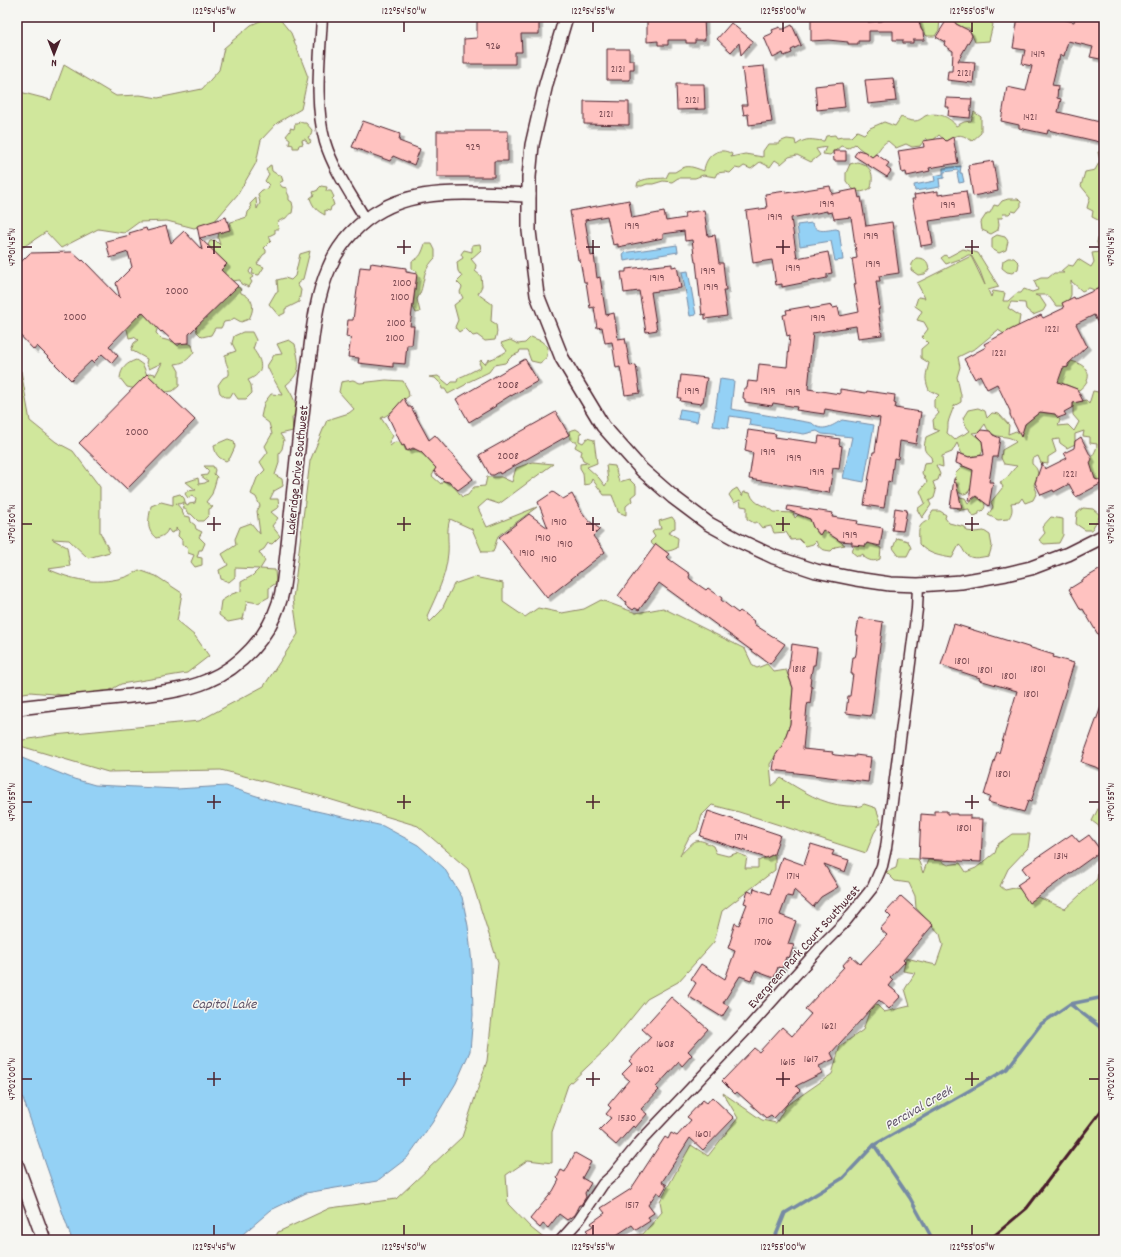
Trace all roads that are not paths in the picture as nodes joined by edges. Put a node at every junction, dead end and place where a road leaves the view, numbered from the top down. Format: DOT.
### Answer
graph roads {
  1 [pos="322,17"];
  2 [pos="566,17"];
  3 [pos="529,195"];
  4 [pos="366,220"];
  5 [pos="1104,536"];
  6 [pos="918,585"];
  7 [pos="17,708"];
  8 [pos="17,1166"];
  9 [pos="44,1240"];
  10 [pos="561,1240"];
  1 -- 4 [label="street"];
  2 -- 3 [label="street"];
  3 -- 4 [label="street, Lakeridge Drive Southwest"];
  3 -- 6 [label="street"];
  4 -- 7 [label="street, Lakeridge Drive Southwest"];
  5 -- 6 [label="street"];
  6 -- 10 [label="street, Evergreen Park Court Southwest"];
  8 -- 9 [label="street"];
}
